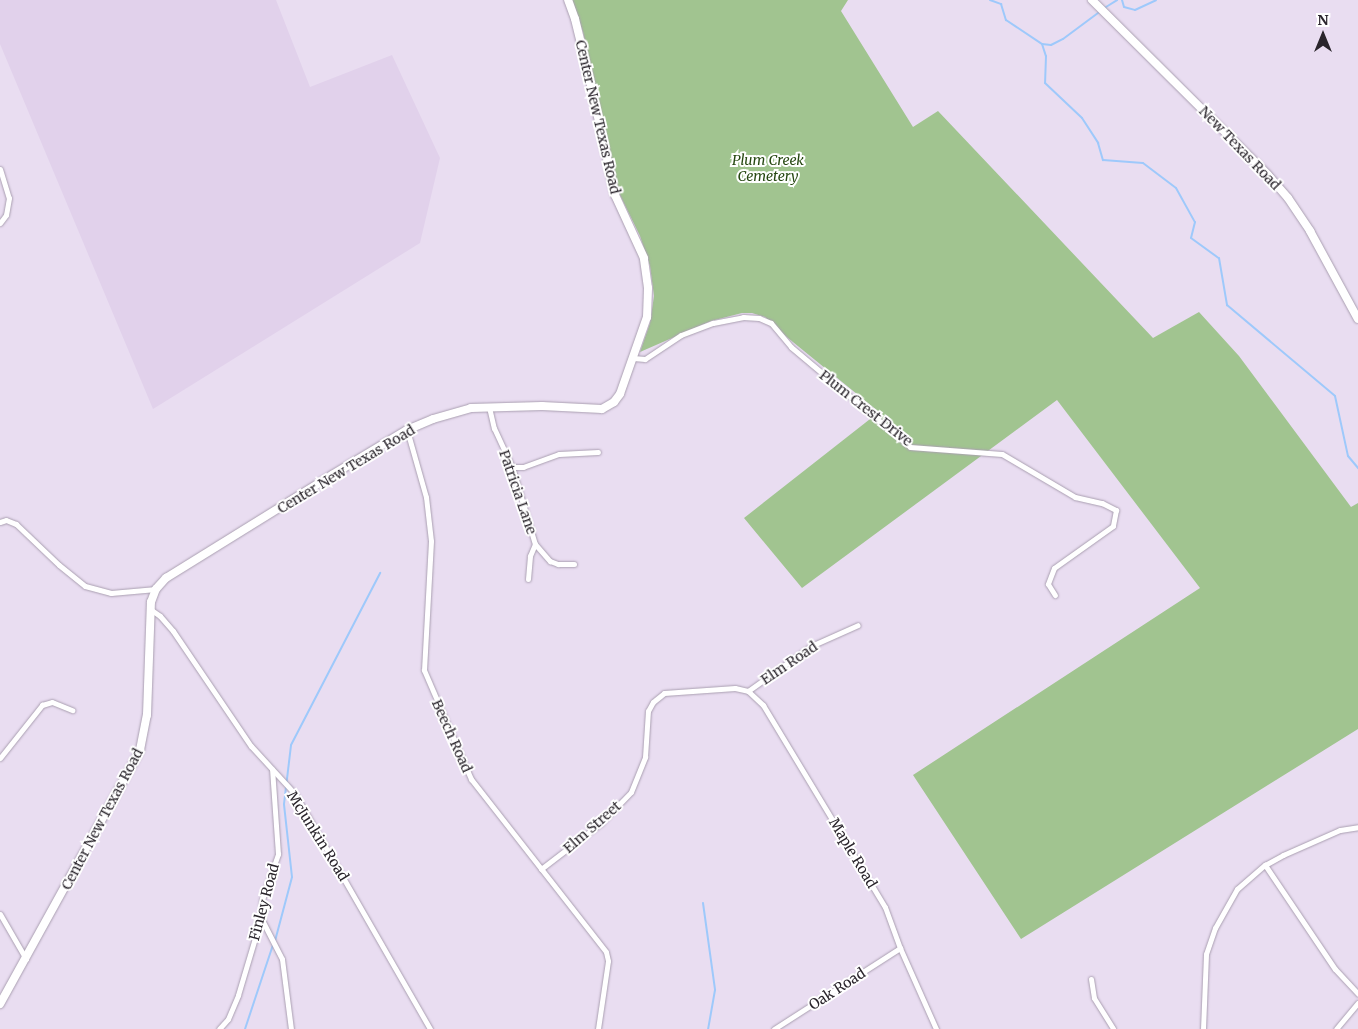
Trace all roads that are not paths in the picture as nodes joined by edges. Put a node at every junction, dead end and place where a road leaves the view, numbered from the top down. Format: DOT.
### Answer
graph roads {
  1 [pos="568,0"];
  2 [pos="1092,0"];
  3 [pos="0,170"];
  4 [pos="0,223"];
  5 [pos="1358,319"];
  6 [pos="633,358"];
  7 [pos="489,407"];
  8 [pos="407,430"];
  9 [pos="598,452"];
  10 [pos="512,467"];
  11 [pos="0,522"];
  12 [pos="536,544"];
  13 [pos="574,564"];
  14 [pos="528,579"];
  15 [pos="156,589"];
  16 [pos="1055,595"];
  17 [pos="150,609"];
  18 [pos="858,625"];
  19 [pos="748,691"];
  20 [pos="72,710"];
  21 [pos="0,758"];
  22 [pos="272,768"];
  23 [pos="1358,827"];
  24 [pos="1265,865"];
  25 [pos="541,869"];
  26 [pos="0,914"];
  27 [pos="261,918"];
  28 [pos="900,948"];
  29 [pos="26,958"];
  30 [pos="1091,979"];
  31 [pos="1358,994"];
  32 [pos="1358,1003"];
  33 [pos="0,1004"];
  34 [pos="219,1029"];
  35 [pos="292,1029"];
  36 [pos="430,1029"];
  37 [pos="598,1029"];
  38 [pos="774,1029"];
  39 [pos="936,1029"];
  40 [pos="1113,1029"];
  41 [pos="1203,1029"];
  42 [pos="1336,1029"];
  1 -- 6 [label="street, Center New Texas Road"];
  2 -- 5 [label="street, New Texas Road"];
  3 -- 4 [label="street"];
  6 -- 7 [label="street, Center New Texas Road"];
  6 -- 16 [label="street, Plum Crest Drive"];
  7 -- 8 [label="street, Center New Texas Road"];
  7 -- 10 [label="street, Patricia Lane"];
  8 -- 15 [label="street, Center New Texas Road"];
  8 -- 25 [label="street, Beech Road"];
  9 -- 10 [label="street"];
  10 -- 12 [label="street, Patricia Lane"];
  11 -- 15 [label="street"];
  12 -- 13 [label="street"];
  12 -- 14 [label="street, Patricia Lane"];
  15 -- 17 [label="street, Center New Texas Road"];
  17 -- 22 [label="street, McJunkin Road"];
  17 -- 29 [label="street, Center New Texas Road"];
  18 -- 19 [label="street, Elm Road"];
  19 -- 25 [label="street, Elm Street"];
  19 -- 28 [label="street, Maple Road"];
  20 -- 21 [label="street"];
  22 -- 27 [label="street, Finley Road"];
  22 -- 36 [label="street, McJunkin Road"];
  23 -- 24 [label="street"];
  24 -- 31 [label="street"];
  24 -- 41 [label="street"];
  25 -- 37 [label="street, Beech Road"];
  26 -- 29 [label="street"];
  27 -- 34 [label="street, Finley Road"];
  27 -- 35 [label="street"];
  28 -- 38 [label="street, Oak Road"];
  28 -- 39 [label="street, Maple Road"];
  29 -- 33 [label="street, Center New Texas Road"];
  30 -- 40 [label="street"];
  32 -- 42 [label="street"];
}
